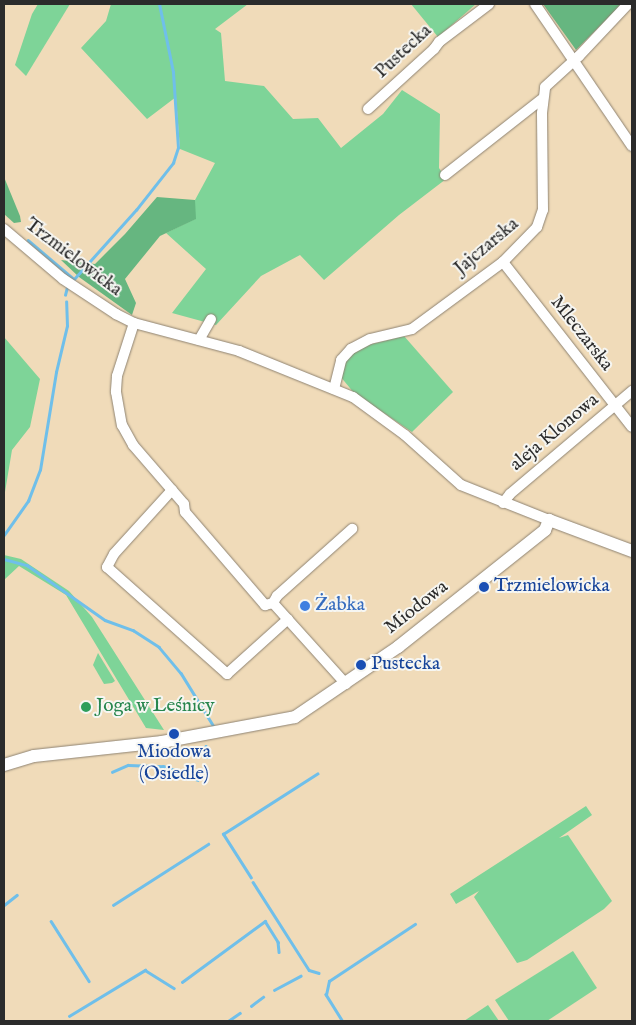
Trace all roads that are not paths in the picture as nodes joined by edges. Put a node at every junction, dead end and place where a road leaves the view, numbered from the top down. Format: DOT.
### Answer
graph roads {
  1 [pos="489,4"];
  2 [pos="535,4"];
  3 [pos="628,4"];
  4 [pos="575,60"];
  5 [pos="542,99"];
  6 [pos="368,109"];
  7 [pos="632,146"];
  8 [pos="445,175"];
  9 [pos="4,229"];
  10 [pos="503,262"];
  11 [pos="210,319"];
  12 [pos="134,323"];
  13 [pos="199,340"];
  14 [pos="334,389"];
  15 [pos="632,392"];
  16 [pos="615,406"];
  17 [pos="632,427"];
  18 [pos="172,490"];
  19 [pos="503,503"];
  20 [pos="549,520"];
  21 [pos="352,529"];
  22 [pos="632,551"];
  23 [pos="273,603"];
  24 [pos="288,619"];
  25 [pos="346,684"];
  26 [pos="4,765"];
  1 -- 6 [label="street, Pustecka"];
  2 -- 4 [label="street"];
  3 -- 4 [label="street, Jajczarska"];
  4 -- 5 [label="street, Jajczarska"];
  4 -- 7 [label="street"];
  5 -- 8 [label="street"];
  5 -- 10 [label="street, Jajczarska"];
  9 -- 12 [label="street, Trzmielowicka"];
  10 -- 14 [label="street, Jajczarska"];
  10 -- 16 [label="street, Mleczarska"];
  11 -- 13 [label="street"];
  12 -- 13 [label="street, Trzmielowicka"];
  12 -- 18 [label="street"];
  13 -- 14 [label="street, Trzmielowicka"];
  14 -- 19 [label="street, Trzmielowicka"];
  15 -- 16 [label="street, aleja Klonowa"];
  16 -- 17 [label="street, Mleczarska"];
  16 -- 19 [label="street, aleja Klonowa"];
  18 -- 23 [label="street"];
  18 -- 24 [label="street"];
  19 -- 20 [label="street, Trzmielowicka"];
  20 -- 22 [label="street, Trzmielowicka"];
  20 -- 25 [label="street, Miodowa"];
  21 -- 23 [label="street"];
  23 -- 24 [label="street"];
  24 -- 25 [label="street"];
  25 -- 26 [label="street, Miodowa"];
}
